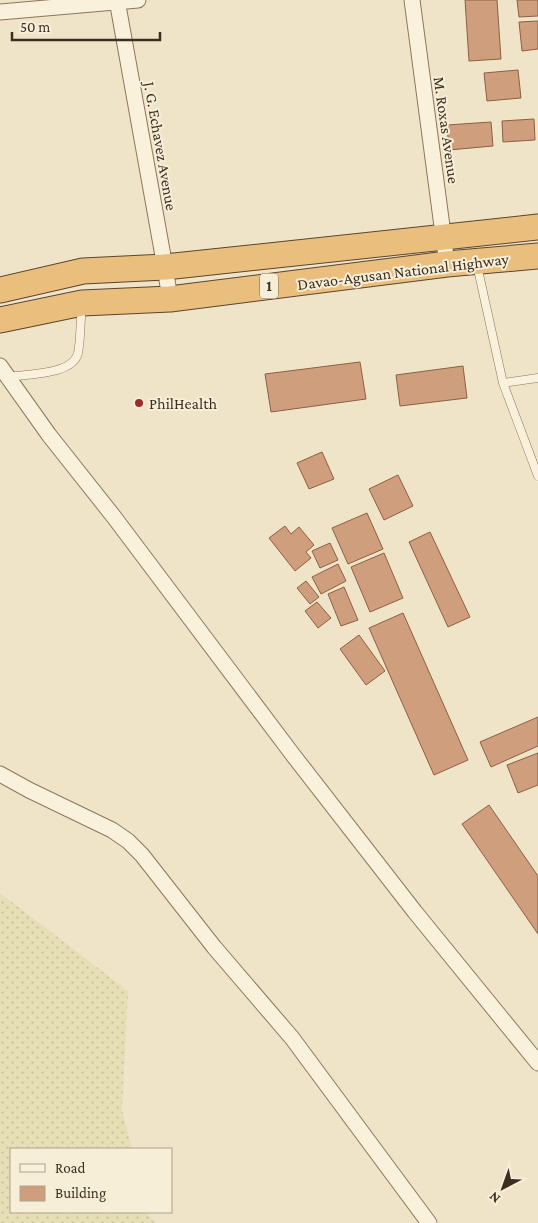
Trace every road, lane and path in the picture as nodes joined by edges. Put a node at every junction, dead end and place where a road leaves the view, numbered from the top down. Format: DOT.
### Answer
graph roads {
  1 [pos="138,0"];
  2 [pos="412,0"];
  3 [pos="118,1"];
  4 [pos="0,12"];
  5 [pos="538,227"];
  6 [pos="444,238"];
  7 [pos="538,256"];
  8 [pos="476,261"];
  9 [pos="447,264"];
  10 [pos="166,267"];
  11 [pos="0,290"];
  12 [pos="170,299"];
  13 [pos="82,303"];
  14 [pos="0,320"];
  15 [pos="4,371"];
  16 [pos="538,378"];
  17 [pos="503,384"];
  18 [pos="538,476"];
  19 [pos="0,774"];
  20 [pos="538,1062"];
  21 [pos="429,1223"];
  1 -- 3 [label="street"];
  2 -- 6 [label="street, M. Roxas Avenue"];
  3 -- 4 [label="street"];
  3 -- 10 [label="street, J. G. Echavez Avenue"];
  5 -- 6 [label="highway, Davao-Agusan National Highway / 1"];
  6 -- 9 [label="street, M. Roxas Avenue"];
  6 -- 10 [label="highway, Davao-Agusan National Highway / 1"];
  7 -- 8 [label="highway, Davao-Agusan National Highway / 1"];
  8 -- 9 [label="highway, Davao-Agusan National Highway / 1"];
  8 -- 17 [label="lane"];
  9 -- 12 [label="highway, Davao-Agusan National Highway / 1"];
  10 -- 11 [label="highway, Davao-Agusan National Highway / 1"];
  10 -- 12 [label="street, J. G. Echavez Avenue"];
  12 -- 13 [label="highway, Davao-Agusan National Highway / 1"];
  13 -- 14 [label="highway, Davao-Agusan National Highway / 1"];
  13 -- 15 [label="lane"];
  15 -- 20 [label="street"];
  16 -- 17 [label="lane"];
  17 -- 18 [label="lane"];
  19 -- 21 [label="street"];
}
